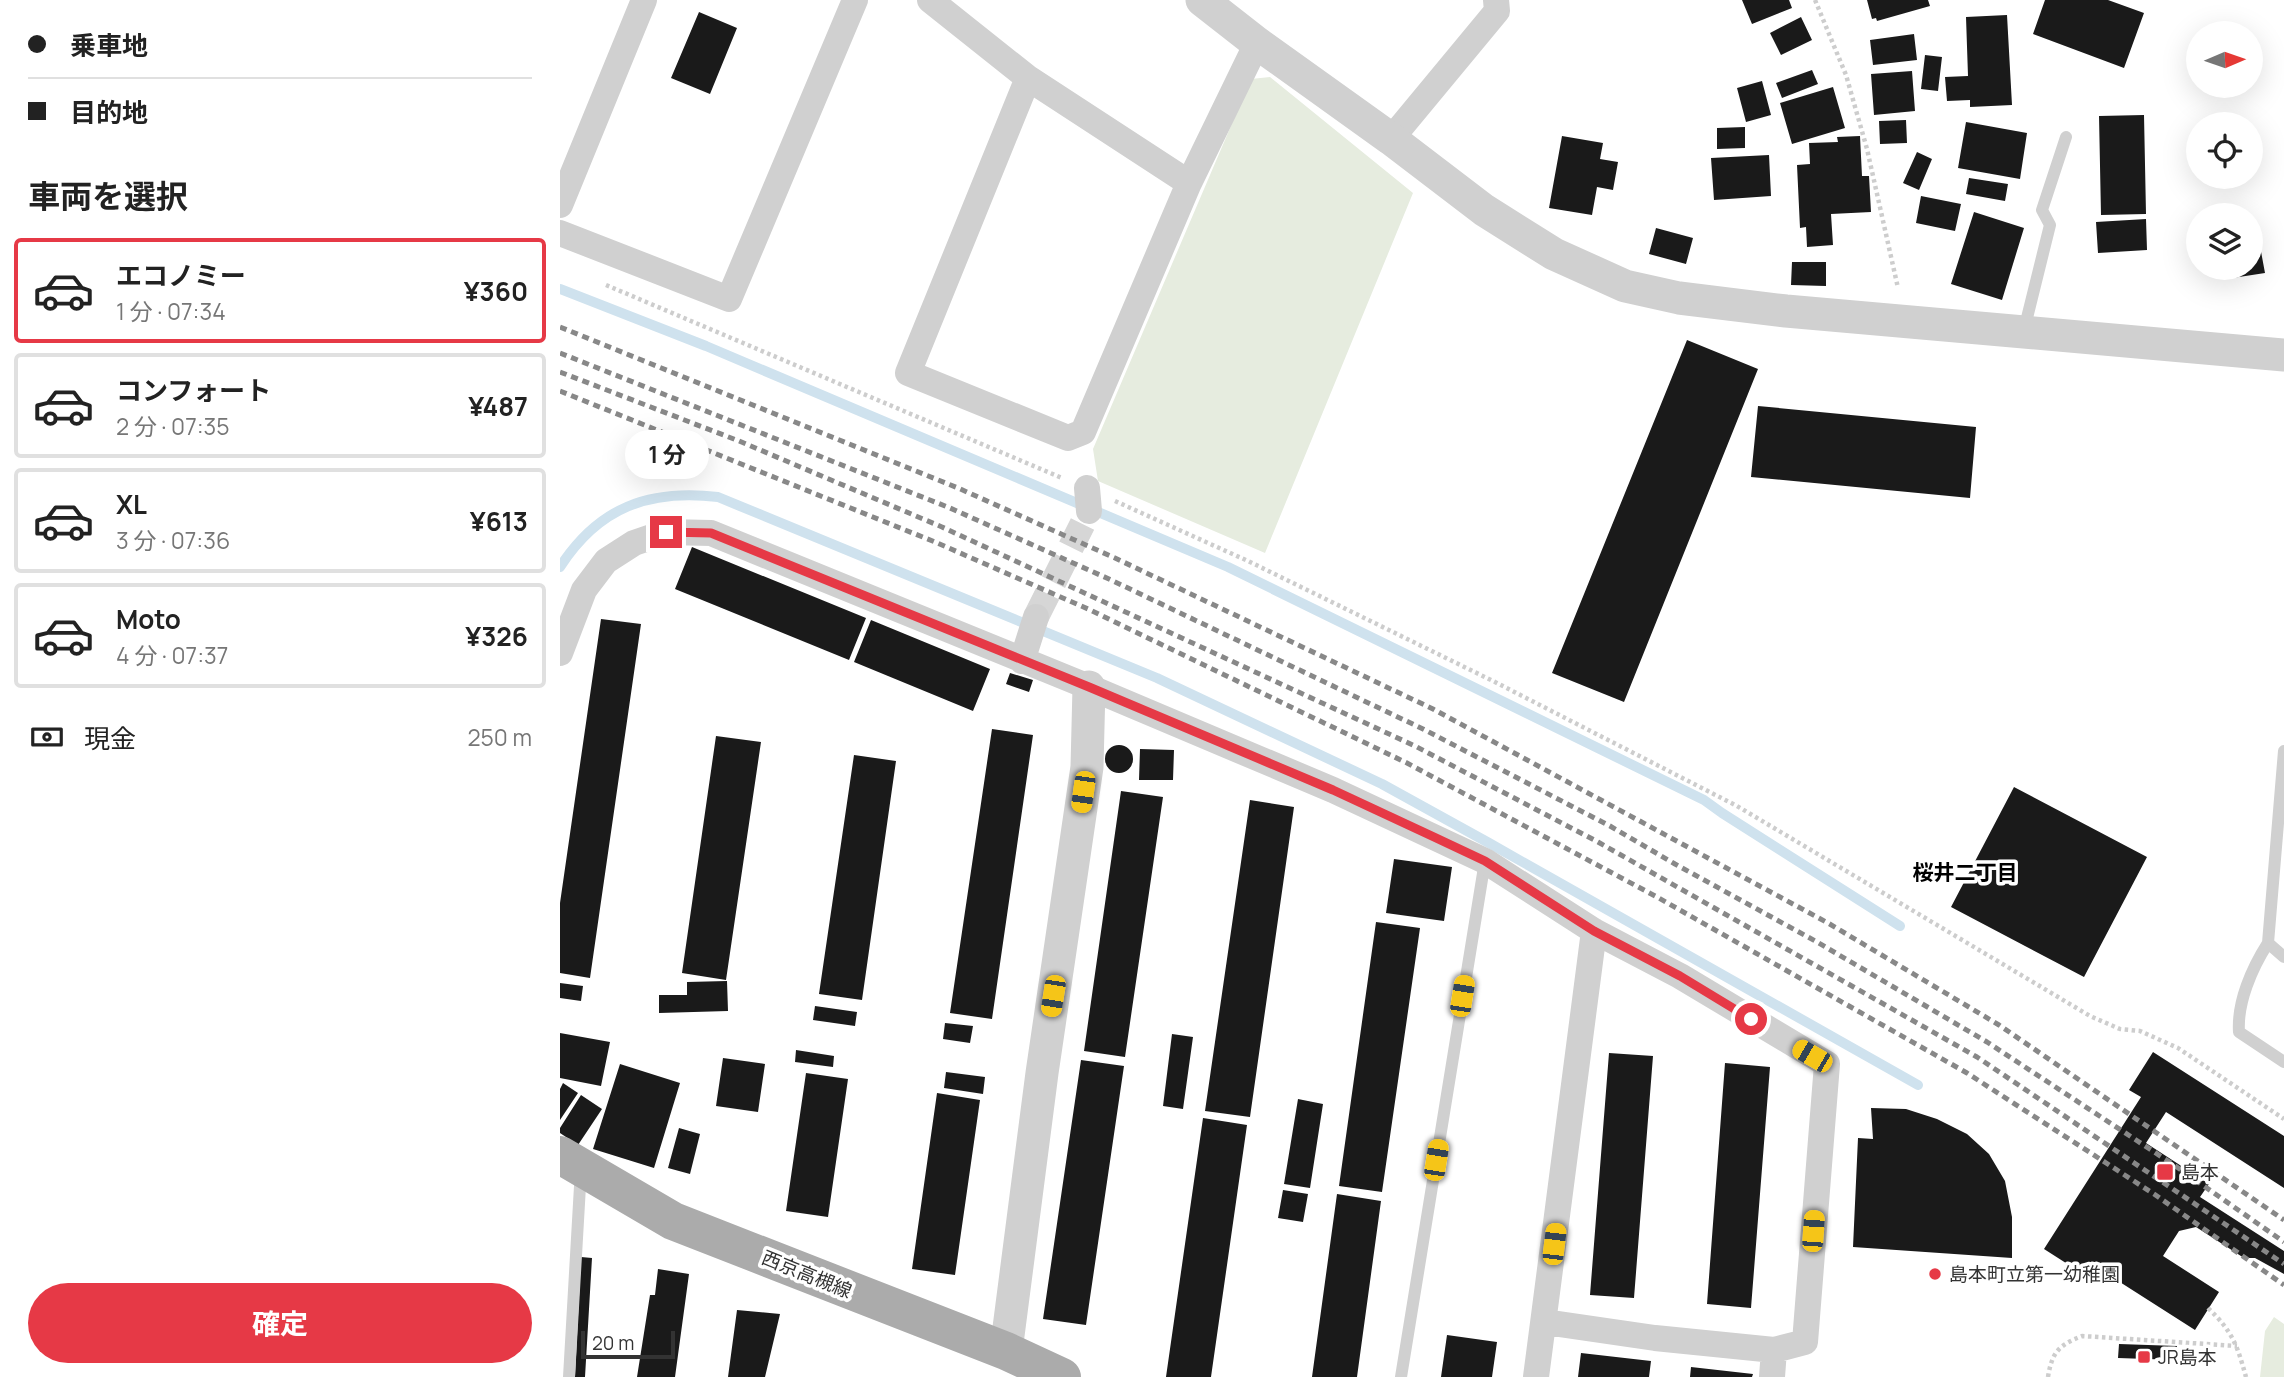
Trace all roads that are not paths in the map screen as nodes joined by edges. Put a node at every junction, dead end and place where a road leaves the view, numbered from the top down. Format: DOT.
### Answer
graph roads {
  1 [pos="644,0"];
  2 [pos="855,0"];
  3 [pos="930,0"];
  4 [pos="1202,0"];
  5 [pos="1496,0"];
  6 [pos="1257,43"];
  7 [pos="1028,78"];
  8 [pos="2066,137"];
  9 [pos="1391,139"];
  10 [pos="1189,183"];
  11 [pos="560,205"];
  12 [pos="560,233"];
  13 [pos="2024,331"];
  14 [pos="2284,355"];
  15 [pos="1036,617"];
  16 [pos="560,653"];
  17 [pos="1022,661"];
  18 [pos="1089,687"];
  19 [pos="2284,751"];
  20 [pos="1485,861"];
  21 [pos="1594,931"];
  22 [pos="2268,943"];
  23 [pos="2284,957"];
  24 [pos="2284,1062"];
  25 [pos="572,1161"];
  26 [pos="1545,1322"];
  27 [pos="1774,1350"];
  28 [pos="1031,1367"];
  29 [pos="569,1377"];
  30 [pos="1401,1377"];
  31 [pos="1536,1377"];
  32 [pos="1772,1377"];
  1 -- 11 [label="street"];
  2 -- 12 [label="street"];
  3 -- 7 [label="street"];
  4 -- 6 [label="street"];
  5 -- 9 [label="street"];
  6 -- 9 [label="street"];
  6 -- 10 [label="street"];
  7 -- 10 [label="street"];
  7 -- 10 [label="street"];
  8 -- 13 [label="lane"];
  9 -- 13 [label="street"];
  13 -- 14 [label="street"];
  15 -- 17 [label="street"];
  16 -- 17 [label="street"];
  17 -- 18 [label="street"];
  18 -- 20 [label="street"];
  18 -- 28 [label="street"];
  19 -- 22 [label="lane"];
  20 -- 21 [label="street"];
  20 -- 30 [label="lane"];
  21 -- 26 [label="street"];
  21 -- 27 [label="street"];
  22 -- 23 [label="lane"];
  22 -- 24 [label="lane"];
  25 -- 28 [label="main road, 西京高槻線"];
  25 -- 29 [label="lane"];
  26 -- 27 [label="street"];
  26 -- 31 [label="street"];
  27 -- 32 [label="street"];
}
